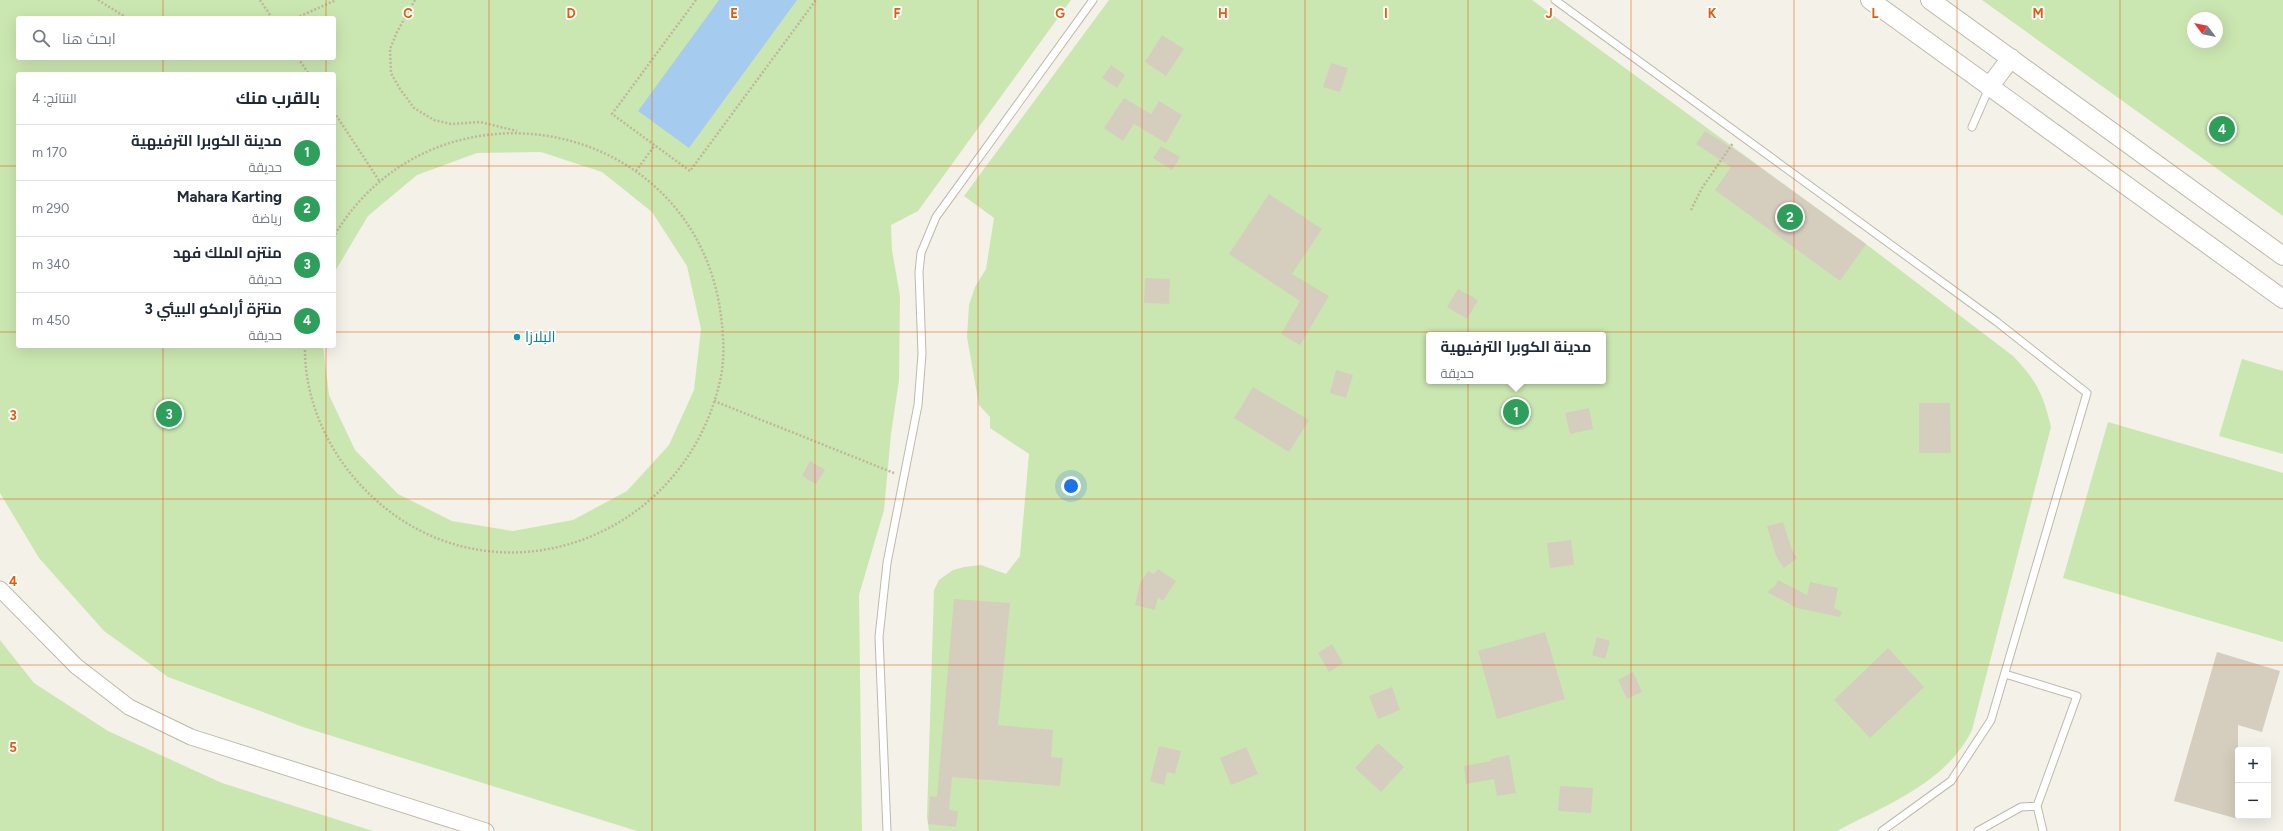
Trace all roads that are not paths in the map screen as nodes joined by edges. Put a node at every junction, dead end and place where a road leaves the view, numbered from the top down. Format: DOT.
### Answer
graph roads {
  1 [pos="1093,0"];
  2 [pos="1555,0"];
  3 [pos="1870,0"];
  4 [pos="1930,0"];
  5 [pos="2010,58"];
  6 [pos="1990,87"];
  7 [pos="1972,127"];
  8 [pos="2283,256"];
  9 [pos="2283,299"];
  10 [pos="0,589"];
  11 [pos="2005,674"];
  12 [pos="2038,806"];
  13 [pos="486,831"];
  14 [pos="887,831"];
  15 [pos="1882,831"];
  16 [pos="1978,831"];
  17 [pos="2044,831"];
  1 -- 14 [label="lane"];
  2 -- 11 [label="lane"];
  3 -- 6 [label="street"];
  4 -- 5 [label="street"];
  5 -- 6 [label="street"];
  5 -- 8 [label="street"];
  6 -- 7 [label="lane"];
  6 -- 9 [label="street"];
  10 -- 13 [label="street"];
  11 -- 12 [label="lane"];
  11 -- 15 [label="lane"];
  12 -- 16 [label="lane"];
  12 -- 17 [label="lane"];
}
